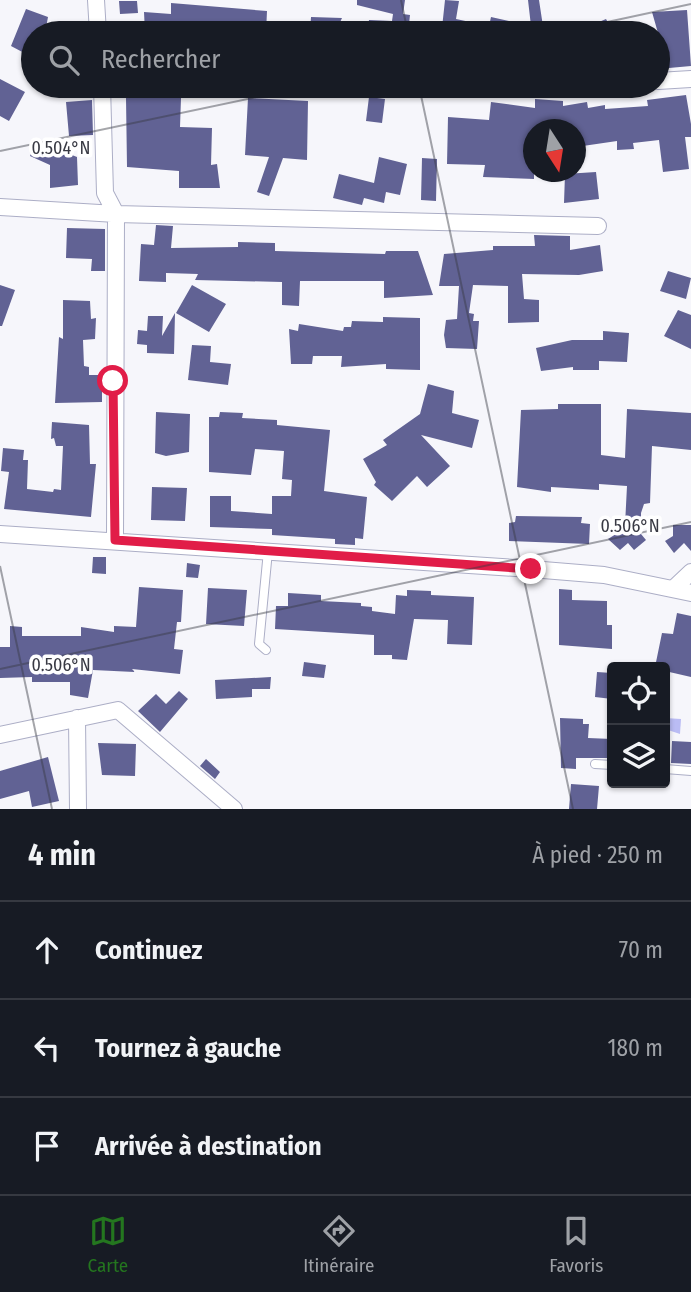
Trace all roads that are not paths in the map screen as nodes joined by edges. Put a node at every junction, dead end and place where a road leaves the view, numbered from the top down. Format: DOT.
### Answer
graph roads {
  1 [pos="96,0"];
  2 [pos="97,21"];
  3 [pos="691,79"];
  4 [pos="670,80"];
  5 [pos="102,98"];
  6 [pos="0,207"];
  7 [pos="116,214"];
  8 [pos="598,226"];
  9 [pos="0,534"];
  10 [pos="115,540"];
  11 [pos="268,551"];
  12 [pos="691,572"];
  13 [pos="673,589"];
  14 [pos="691,593"];
  15 [pos="266,650"];
  16 [pos="77,718"];
  17 [pos="0,735"];
  18 [pos="595,764"];
  19 [pos="607,765"];
  20 [pos="670,769"];
  21 [pos="691,771"];
  22 [pos="78,809"];
  23 [pos="234,809"];
  1 -- 2 [label="street"];
  3 -- 4 [label="street"];
  5 -- 7 [label="street"];
  6 -- 7 [label="street"];
  7 -- 8 [label="street"];
  7 -- 10 [label="street"];
  9 -- 10 [label="street"];
  10 -- 11 [label="street"];
  11 -- 13 [label="street"];
  11 -- 15 [label="lane"];
  12 -- 13 [label="street"];
  13 -- 14 [label="street"];
  16 -- 17 [label="street"];
  16 -- 22 [label="street"];
  16 -- 23 [label="street"];
  18 -- 19 [label="lane"];
  20 -- 21 [label="lane"];
}
